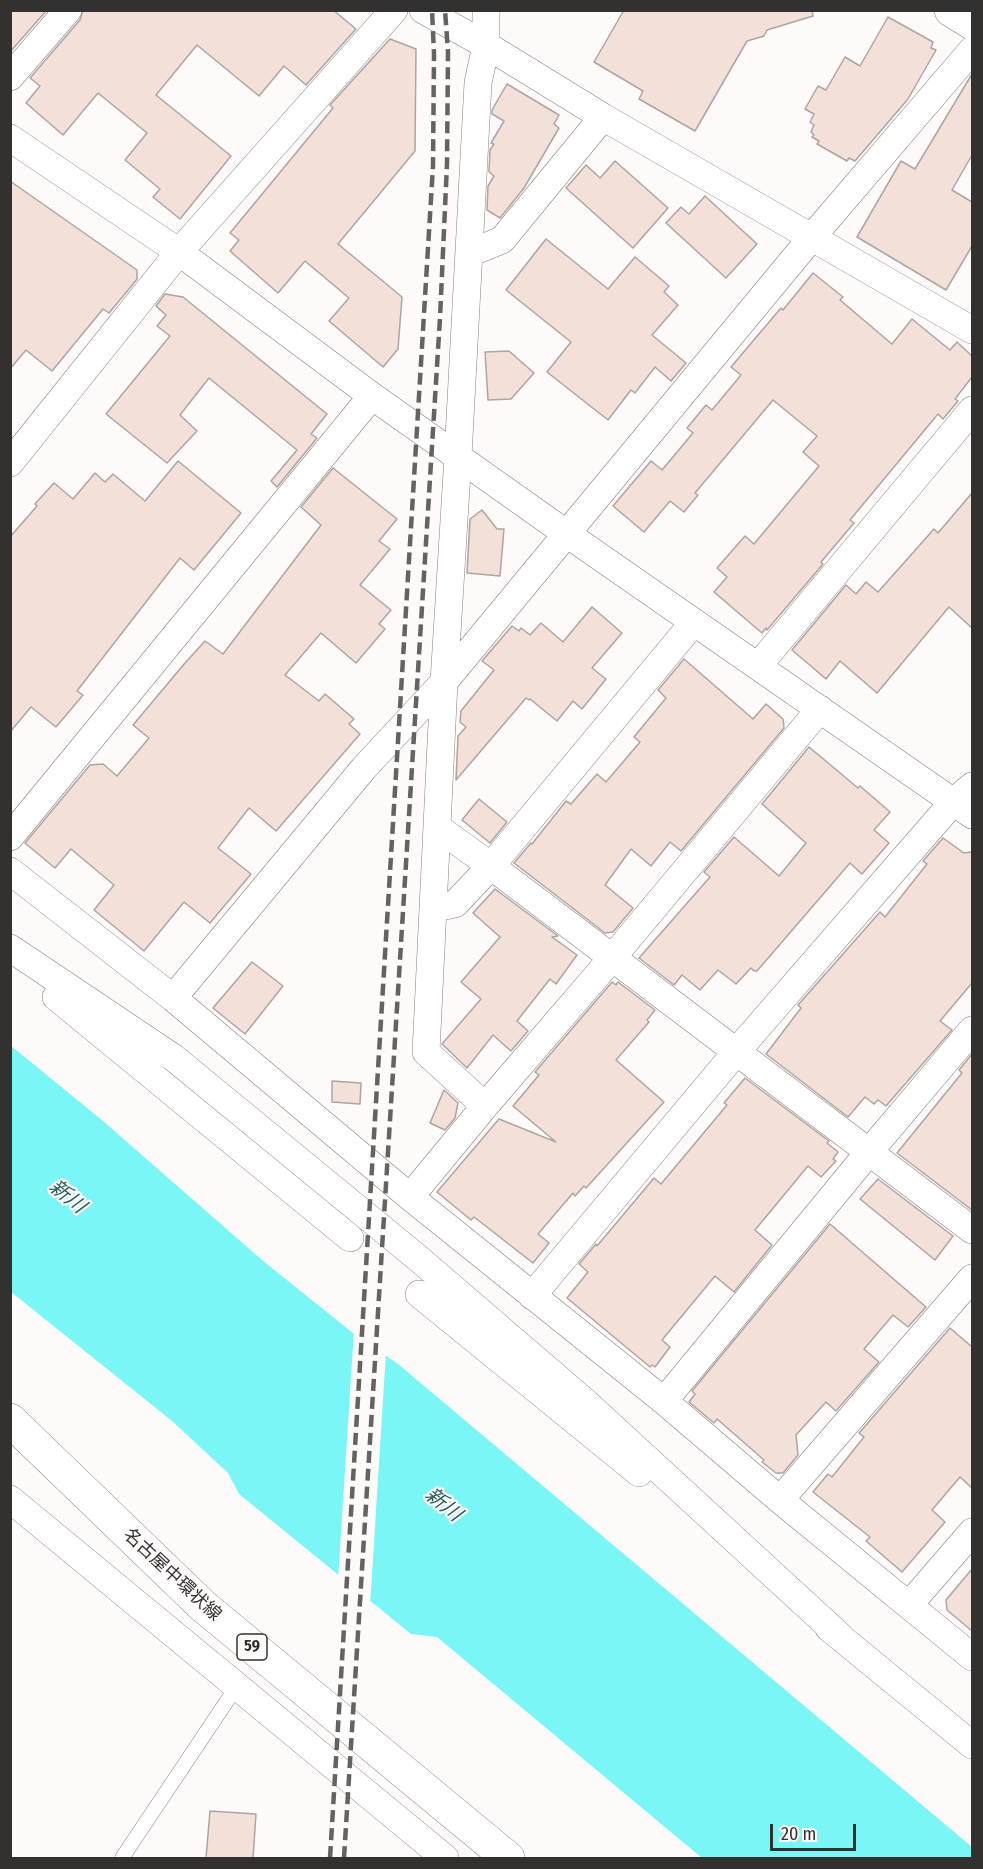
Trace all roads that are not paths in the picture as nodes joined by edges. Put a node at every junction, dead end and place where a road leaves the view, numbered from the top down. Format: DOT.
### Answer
graph roads {
  1 [pos="68,10"];
  2 [pos="394,10"];
  3 [pos="423,10"];
  4 [pos="486,10"];
  5 [pos="951,10"];
  6 [pos="972,23"];
  7 [pos="486,45"];
  8 [pos="972,50"];
  9 [pos="10,77"];
  10 [pos="603,117"];
  11 [pos="10,138"];
  12 [pos="812,237"];
  13 [pos="179,252"];
  14 [pos="470,253"];
  15 [pos="972,330"];
  16 [pos="372,396"];
  17 [pos="972,410"];
  18 [pos="458,456"];
  19 [pos="10,463"];
  20 [pos="567,534"];
  21 [pos="694,622"];
  22 [pos="758,666"];
  23 [pos="444,682"];
  24 [pos="820,708"];
  25 [pos="966,801"];
  26 [pos="437,827"];
  27 [pos="10,837"];
  28 [pos="490,866"];
  29 [pos="10,871"];
  30 [pos="434,908"];
  31 [pos="10,948"];
  32 [pos="612,958"];
  33 [pos="10,960"];
  34 [pos="173,998"];
  35 [pos="972,1030"];
  36 [pos="737,1051"];
  37 [pos="485,1106"];
  38 [pos="869,1152"];
  39 [pos="410,1197"];
  40 [pos="972,1230"];
  41 [pos="350,1238"];
  42 [pos="972,1278"];
  43 [pos="418,1294"];
  44 [pos="532,1296"];
  45 [pos="663,1401"];
  46 [pos="10,1420"];
  47 [pos="10,1499"];
  48 [pos="780,1500"];
  49 [pos="972,1532"];
  50 [pos="909,1605"];
  51 [pos="842,1638"];
  52 [pos="972,1657"];
  53 [pos="237,1686"];
  54 [pos="972,1744"];
  55 [pos="122,1858"];
  56 [pos="445,1858"];
  57 [pos="508,1858"];
  1 -- 9 [label="street"];
  2 -- 13 [label="street"];
  3 -- 7 [label="street"];
  4 -- 7 [label="street"];
  5 -- 6 [label="main road"];
  7 -- 10 [label="street"];
  7 -- 14 [label="street"];
  8 -- 12 [label="street"];
  10 -- 12 [label="street"];
  10 -- 14 [label="street"];
  11 -- 13 [label="street"];
  12 -- 15 [label="street"];
  12 -- 20 [label="street"];
  13 -- 16 [label="street"];
  13 -- 19 [label="street"];
  14 -- 18 [label="street"];
  16 -- 18 [label="street"];
  16 -- 27 [label="street"];
  17 -- 22 [label="street"];
  18 -- 20 [label="street"];
  18 -- 23 [label="street"];
  20 -- 21 [label="street"];
  20 -- 23 [label="street"];
  21 -- 22 [label="street"];
  21 -- 28 [label="street"];
  22 -- 24 [label="street"];
  23 -- 26 [label="street"];
  23 -- 34 [label="street"];
  24 -- 25 [label="street"];
  24 -- 32 [label="street"];
  25 -- 36 [label="street"];
  26 -- 28 [label="street"];
  26 -- 30 [label="street"];
  28 -- 30 [label="street"];
  28 -- 32 [label="street"];
  29 -- 34 [label="street"];
  30 -- 37 [label="street"];
  31 -- 51 [label="street"];
  32 -- 36 [label="street"];
  32 -- 37 [label="street"];
  33 -- 41 [label="street"];
  34 -- 39 [label="street"];
  35 -- 38 [label="street"];
  36 -- 38 [label="street"];
  36 -- 44 [label="street"];
  37 -- 39 [label="street"];
  38 -- 40 [label="street"];
  38 -- 45 [label="street"];
  39 -- 44 [label="street"];
  42 -- 48 [label="street"];
  43 -- 51 [label="street"];
  44 -- 45 [label="street"];
  45 -- 48 [label="street"];
  46 -- 57 [label="main road, 名古屋中環状線 / 59"];
  47 -- 53 [label="street"];
  48 -- 50 [label="street"];
  49 -- 50 [label="street"];
  50 -- 52 [label="street"];
  51 -- 54 [label="street"];
  53 -- 55 [label="lane"];
  53 -- 56 [label="street"];
}
